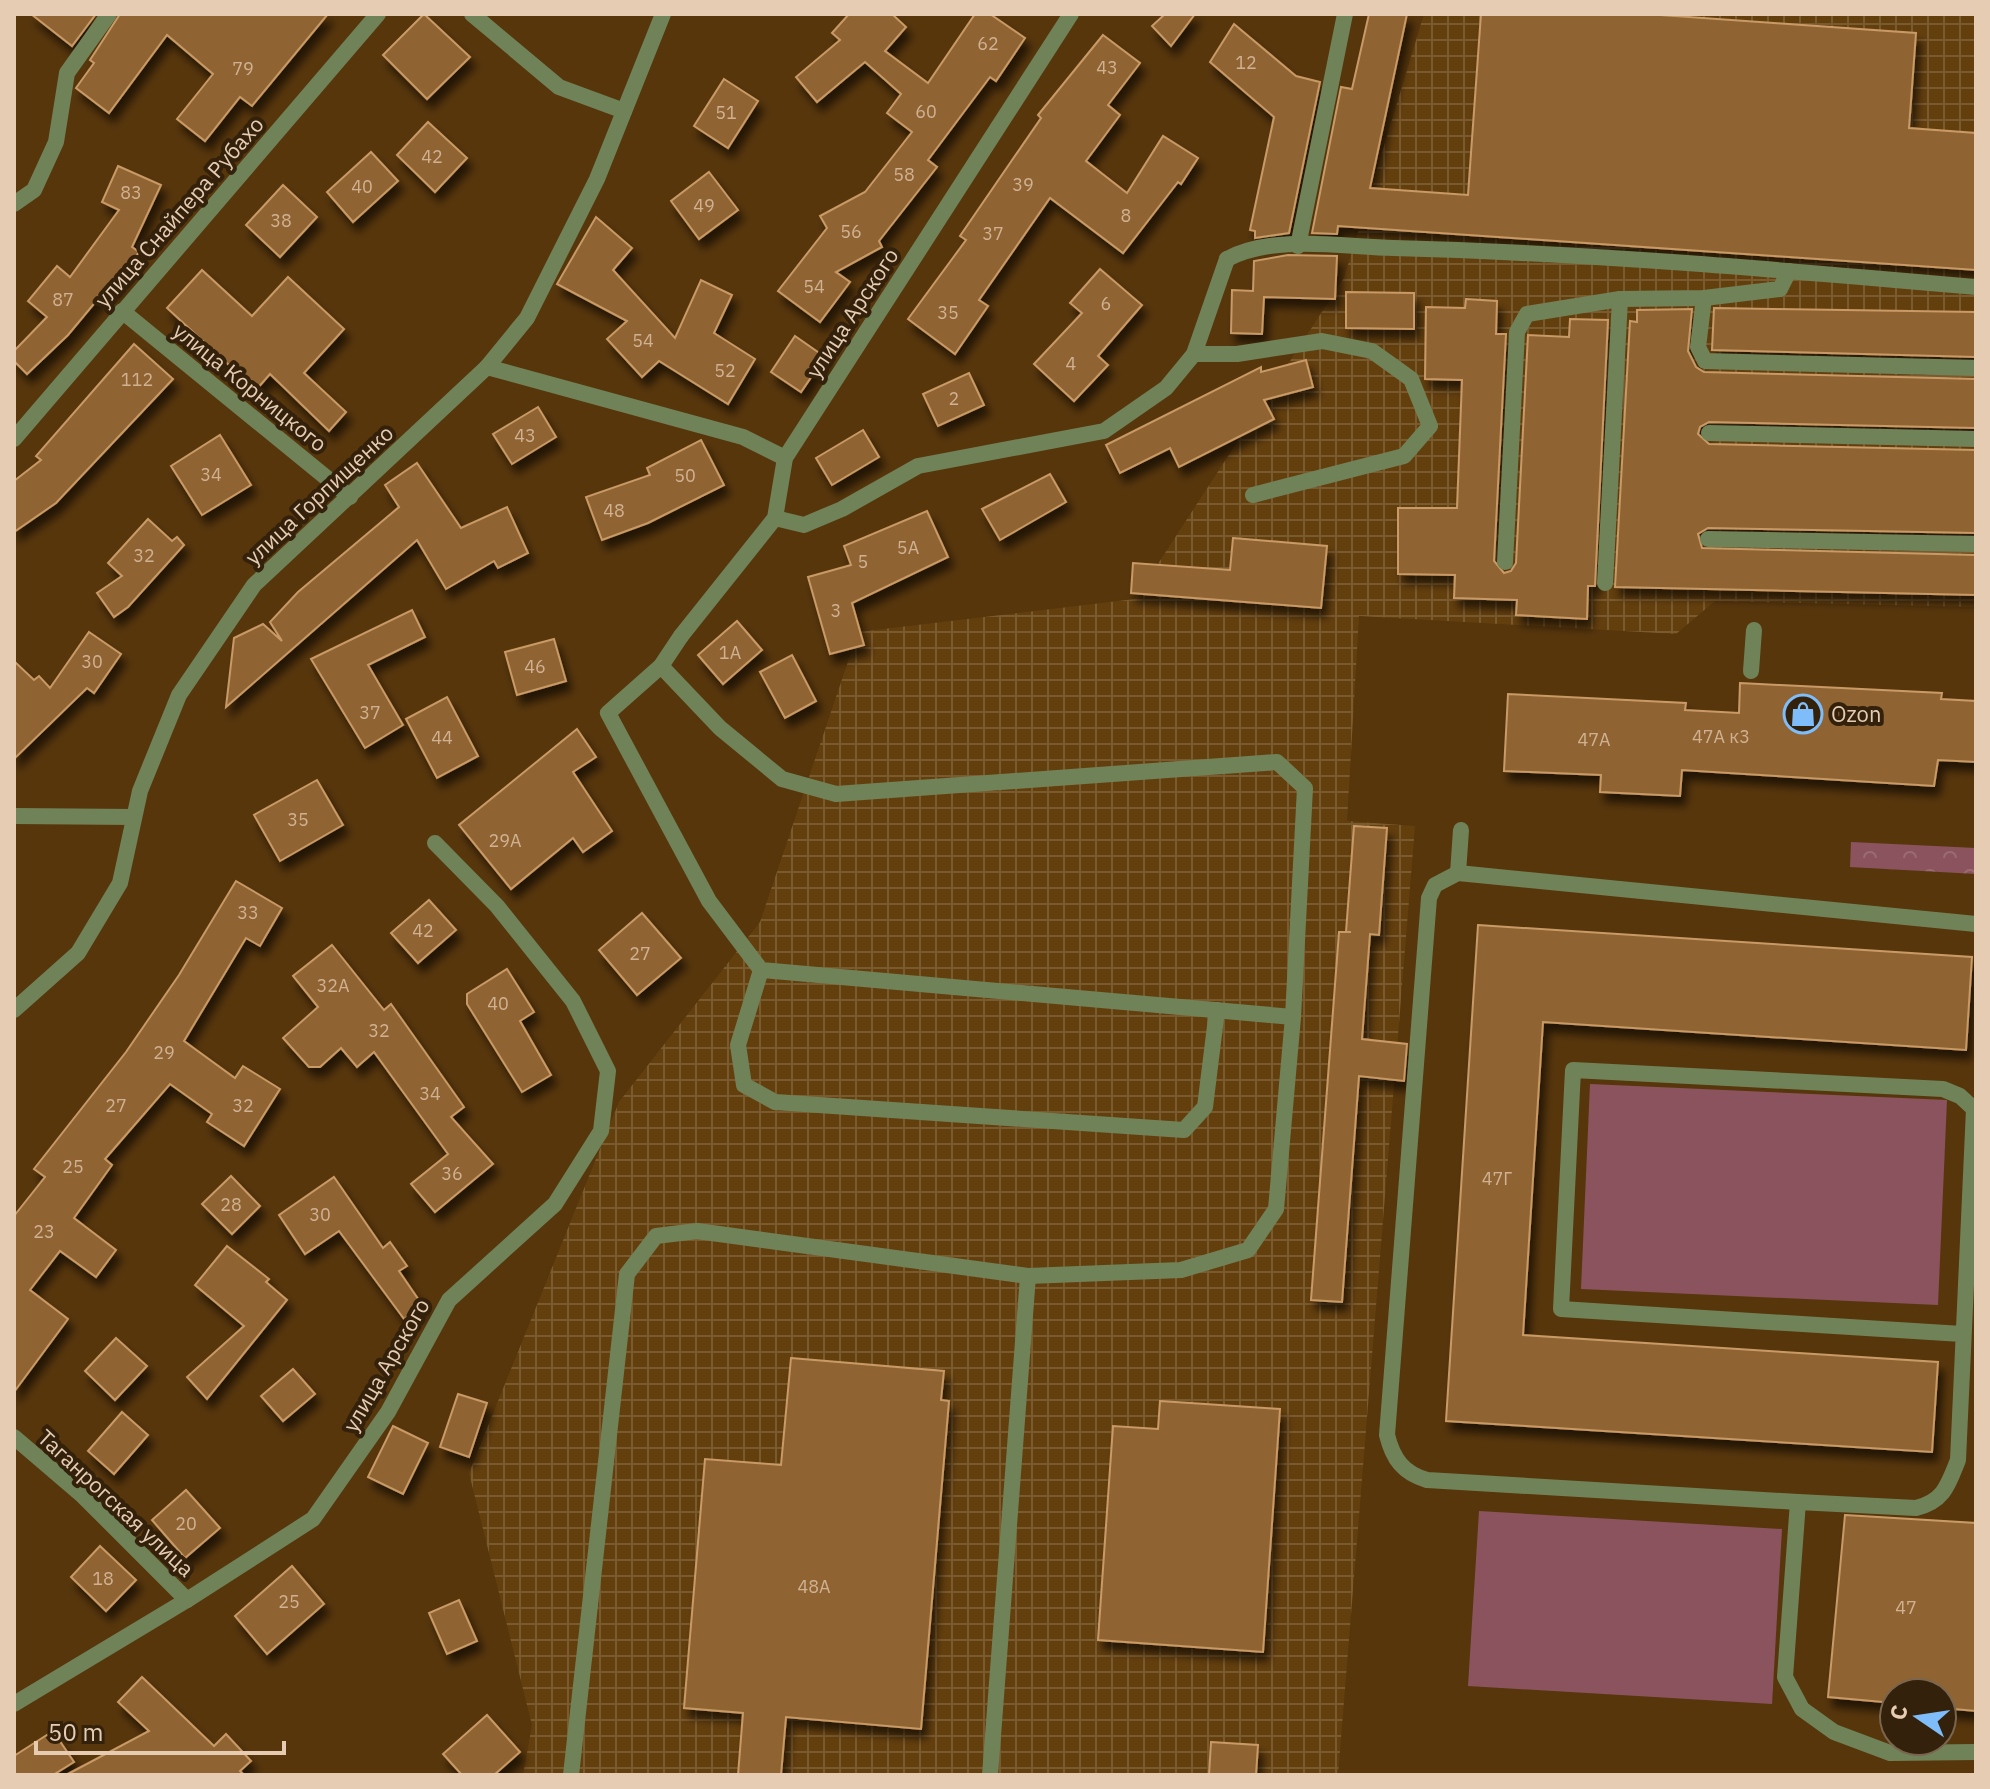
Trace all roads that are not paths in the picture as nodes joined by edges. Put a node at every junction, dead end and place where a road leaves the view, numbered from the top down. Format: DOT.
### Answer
graph roads {
  1 [pos="109,14"];
  2 [pos="378,14"];
  3 [pos="472,14"];
  4 [pos="663,14"];
  5 [pos="1071,14"];
  6 [pos="1345,14"];
  7 [pos="624,111"];
  8 [pos="14,204"];
  9 [pos="1298,246"];
  10 [pos="1789,271"];
  11 [pos="1976,287"];
  12 [pos="1704,298"];
  13 [pos="1620,299"];
  14 [pos="122,311"];
  15 [pos="1194,354"];
  16 [pos="487,367"];
  17 [pos="1976,368"];
  18 [pos="1709,433"];
  19 [pos="14,439"];
  20 [pos="1976,439"];
  21 [pos="785,458"];
  22 [pos="1253,495"];
  23 [pos="350,497"];
  24 [pos="775,518"];
  25 [pos="1708,539"];
  26 [pos="1976,544"];
  27 [pos="1505,562"];
  28 [pos="1605,583"];
  29 [pos="1754,630"];
  30 [pos="661,666"];
  31 [pos="1751,671"];
  32 [pos="14,816"];
  33 [pos="134,817"];
  34 [pos="1461,830"];
  35 [pos="435,843"];
  36 [pos="1458,873"];
  37 [pos="1976,924"];
  38 [pos="761,970"];
  39 [pos="14,1010"];
  40 [pos="1217,1010"];
  41 [pos="1293,1017"];
  42 [pos="1028,1276"];
  43 [pos="1962,1334"];
  44 [pos="14,1437"];
  45 [pos="1798,1502"];
  46 [pos="187,1600"];
  47 [pos="14,1704"];
  48 [pos="1976,1752"];
  49 [pos="571,1775"];
  50 [pos="990,1775"];
  1 -- 8 [label="street"];
  2 -- 14 [label="street, улица Снайпера Рубахо"];
  3 -- 7 [label="street"];
  4 -- 7 [label="street, улица Горпищенко"];
  5 -- 21 [label="street, улица Арского"];
  6 -- 9 [label="street"];
  7 -- 16 [label="street, улица Горпищенко"];
  9 -- 10 [label="street"];
  9 -- 15 [label="street"];
  10 -- 11 [label="street"];
  10 -- 12 [label="street"];
  12 -- 13 [label="street"];
  12 -- 17 [label="street"];
  13 -- 27 [label="street"];
  13 -- 28 [label="street"];
  14 -- 19 [label="street, улица Снайпера Рубахо"];
  14 -- 23 [label="street, улица Корницкого"];
  15 -- 22 [label="street"];
  15 -- 24 [label="street"];
  16 -- 21 [label="street"];
  16 -- 23 [label="street, улица Горпищенко"];
  18 -- 20 [label="street"];
  21 -- 24 [label="street, улица Арского"];
  23 -- 33 [label="street, улица Горпищенко"];
  24 -- 30 [label="street, улица Арского"];
  25 -- 26 [label="street"];
  29 -- 31 [label="street"];
  30 -- 38 [label="street, улица Арского"];
  30 -- 41 [label="street"];
  32 -- 33 [label="street"];
  33 -- 39 [label="street, улица Горпищенко"];
  34 -- 36 [label="street"];
  35 -- 46 [label="street, улица Арского"];
  36 -- 37 [label="street"];
  36 -- 45 [label="street"];
  38 -- 40 [label="street"];
  38 -- 40 [label="street"];
  40 -- 41 [label="street"];
  41 -- 42 [label="street"];
  42 -- 49 [label="street"];
  42 -- 50 [label="street"];
  43 -- 43 [label="street"];
  43 -- 45 [label="street"];
  44 -- 46 [label="street, Таганрогская улица"];
  45 -- 48 [label="street"];
  46 -- 47 [label="street, улица Арского"];
}
